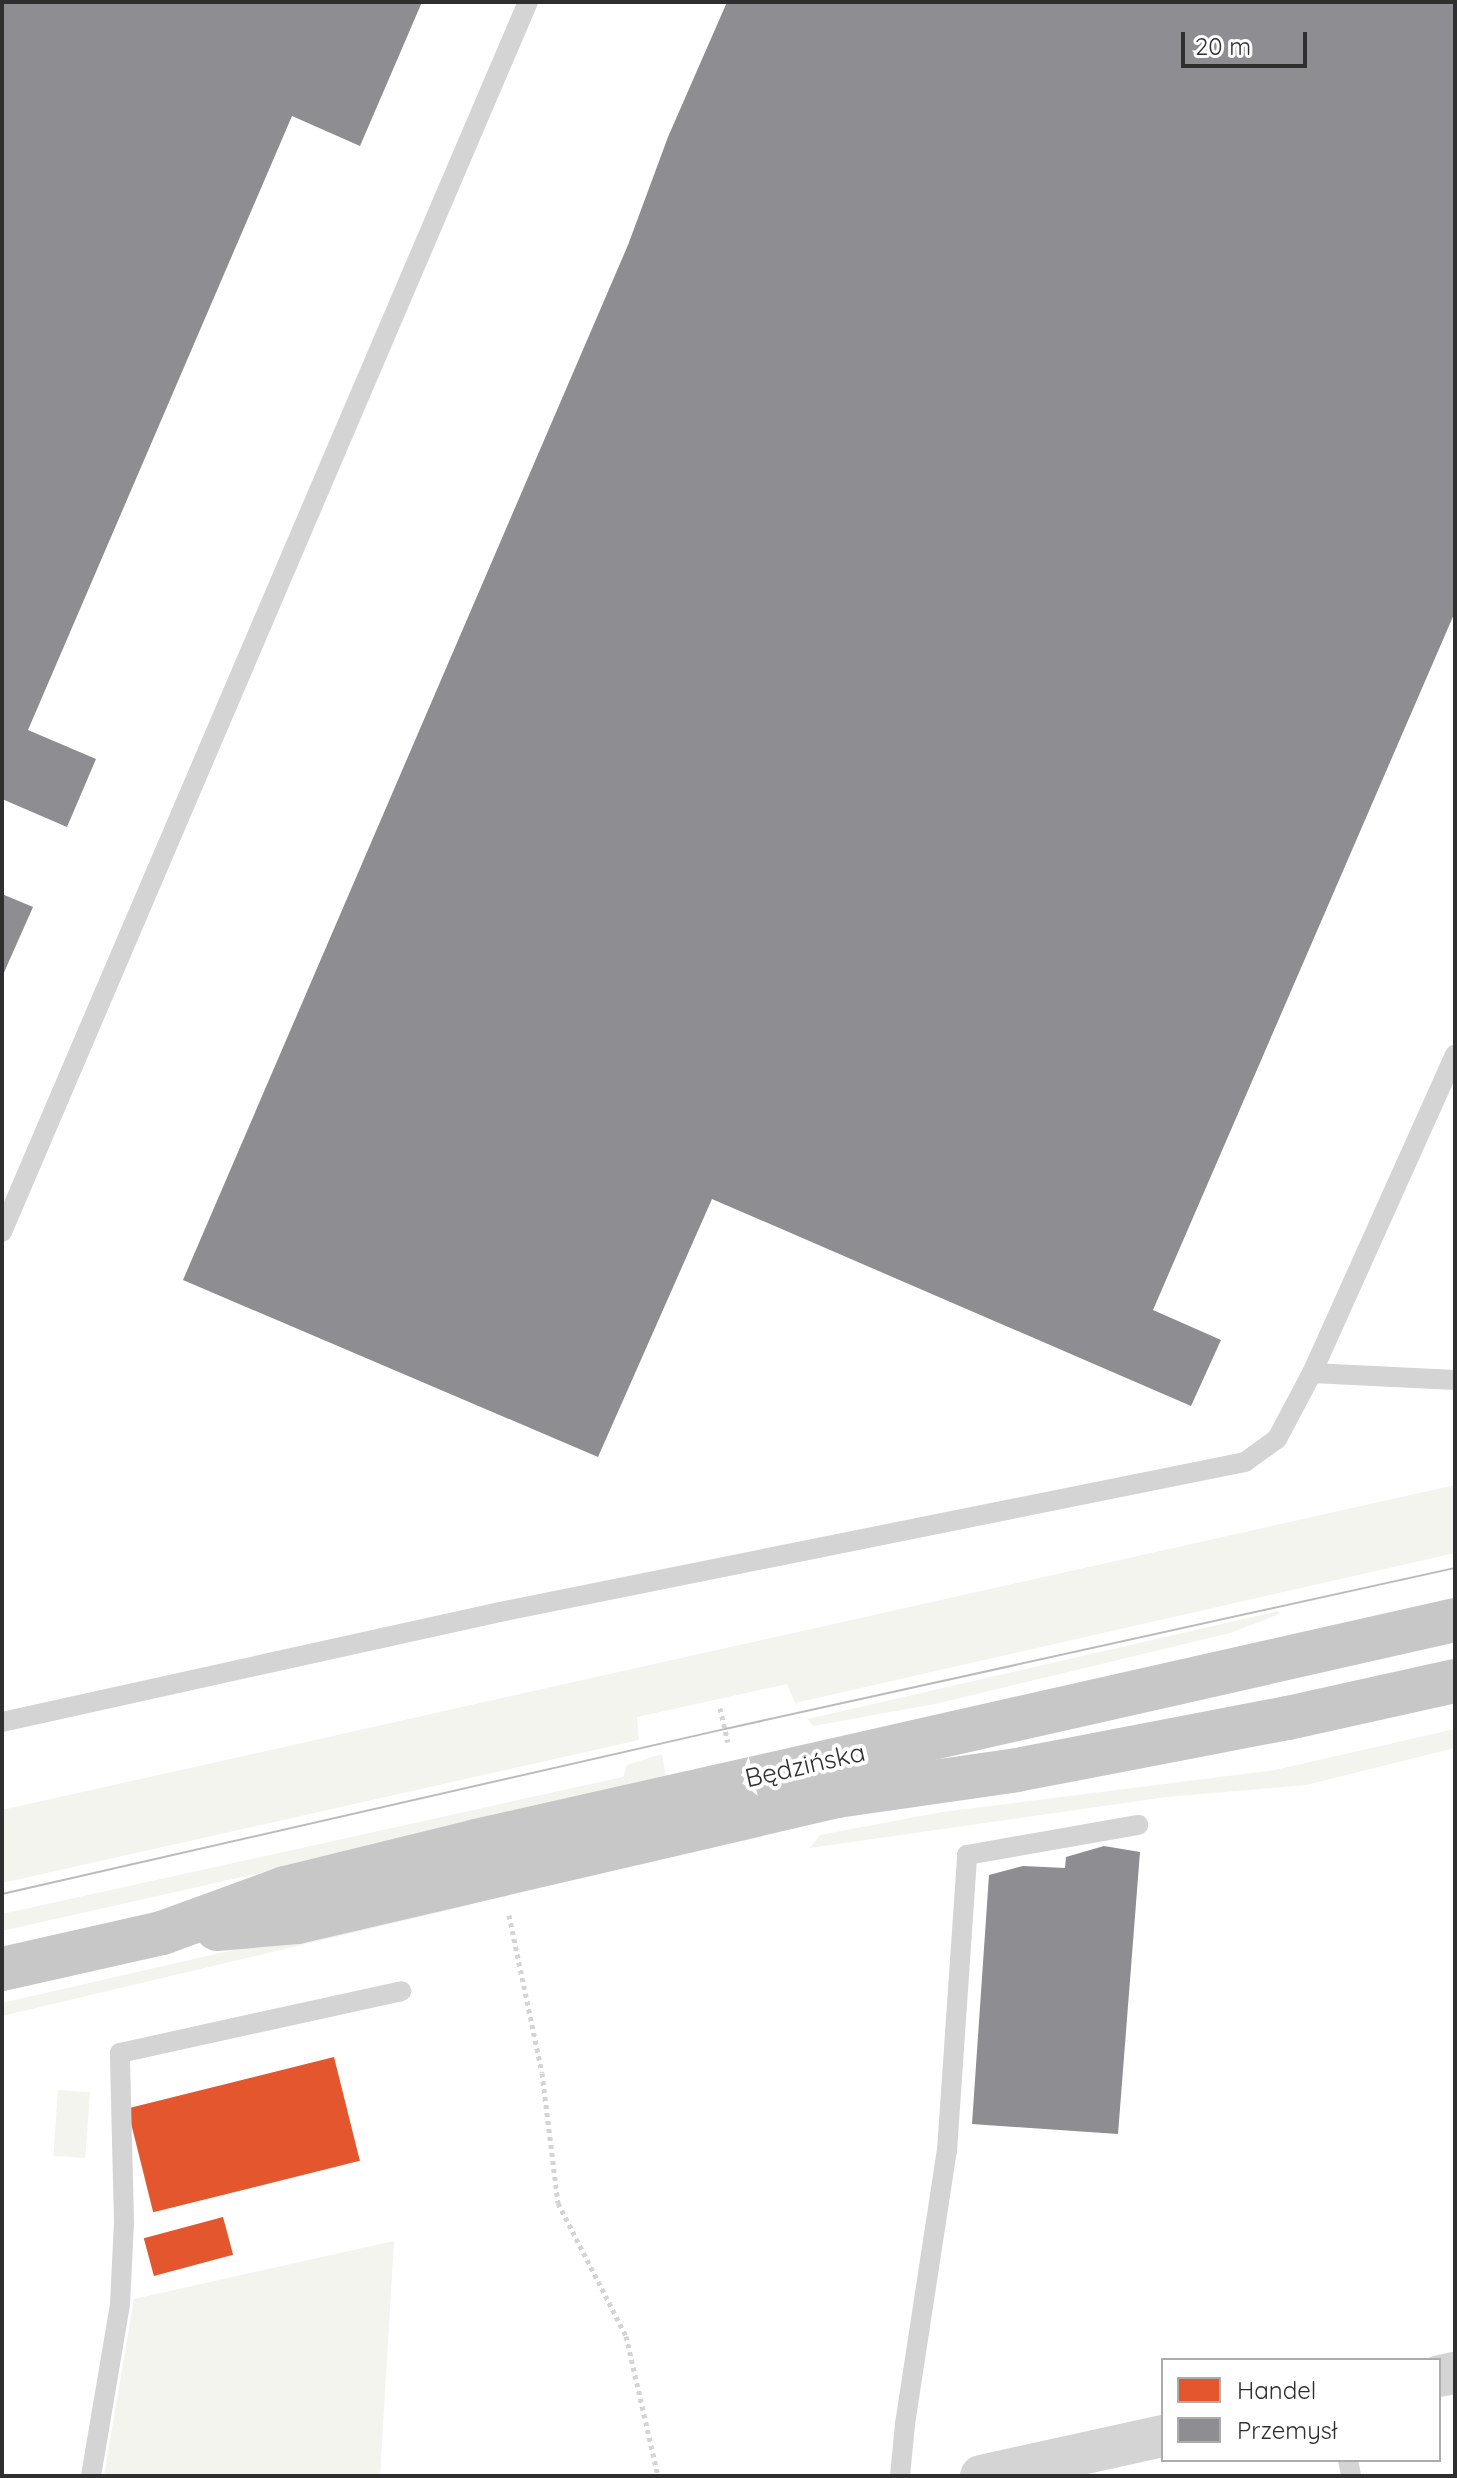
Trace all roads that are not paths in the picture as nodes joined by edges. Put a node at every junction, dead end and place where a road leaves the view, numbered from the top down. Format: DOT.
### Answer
graph roads {
  1 [pos="528,2"];
  2 [pos="1455,1055"];
  3 [pos="2,1232"];
  4 [pos="1312,1373"];
  5 [pos="1455,1380"];
  6 [pos="1455,1620"];
  7 [pos="1455,1681"];
  8 [pos="2,1722"];
  9 [pos="1138,1825"];
  10 [pos="162,1933"];
  11 [pos="2,1969"];
  12 [pos="401,1991"];
  13 [pos="1161,2436"];
  14 [pos="91,2476"];
  15 [pos="900,2476"];
  16 [pos="981,2476"];
  1 -- 3 [label="lane"];
  2 -- 4 [label="lane"];
  4 -- 5 [label="lane"];
  4 -- 8 [label="lane"];
  6 -- 10 [label="main road, Będzińska"];
  7 -- 10 [label="main road, Będzińska"];
  9 -- 15 [label="lane"];
  10 -- 11 [label="main road, Będzińska"];
  12 -- 14 [label="lane"];
  13 -- 16 [label="street"];
}
